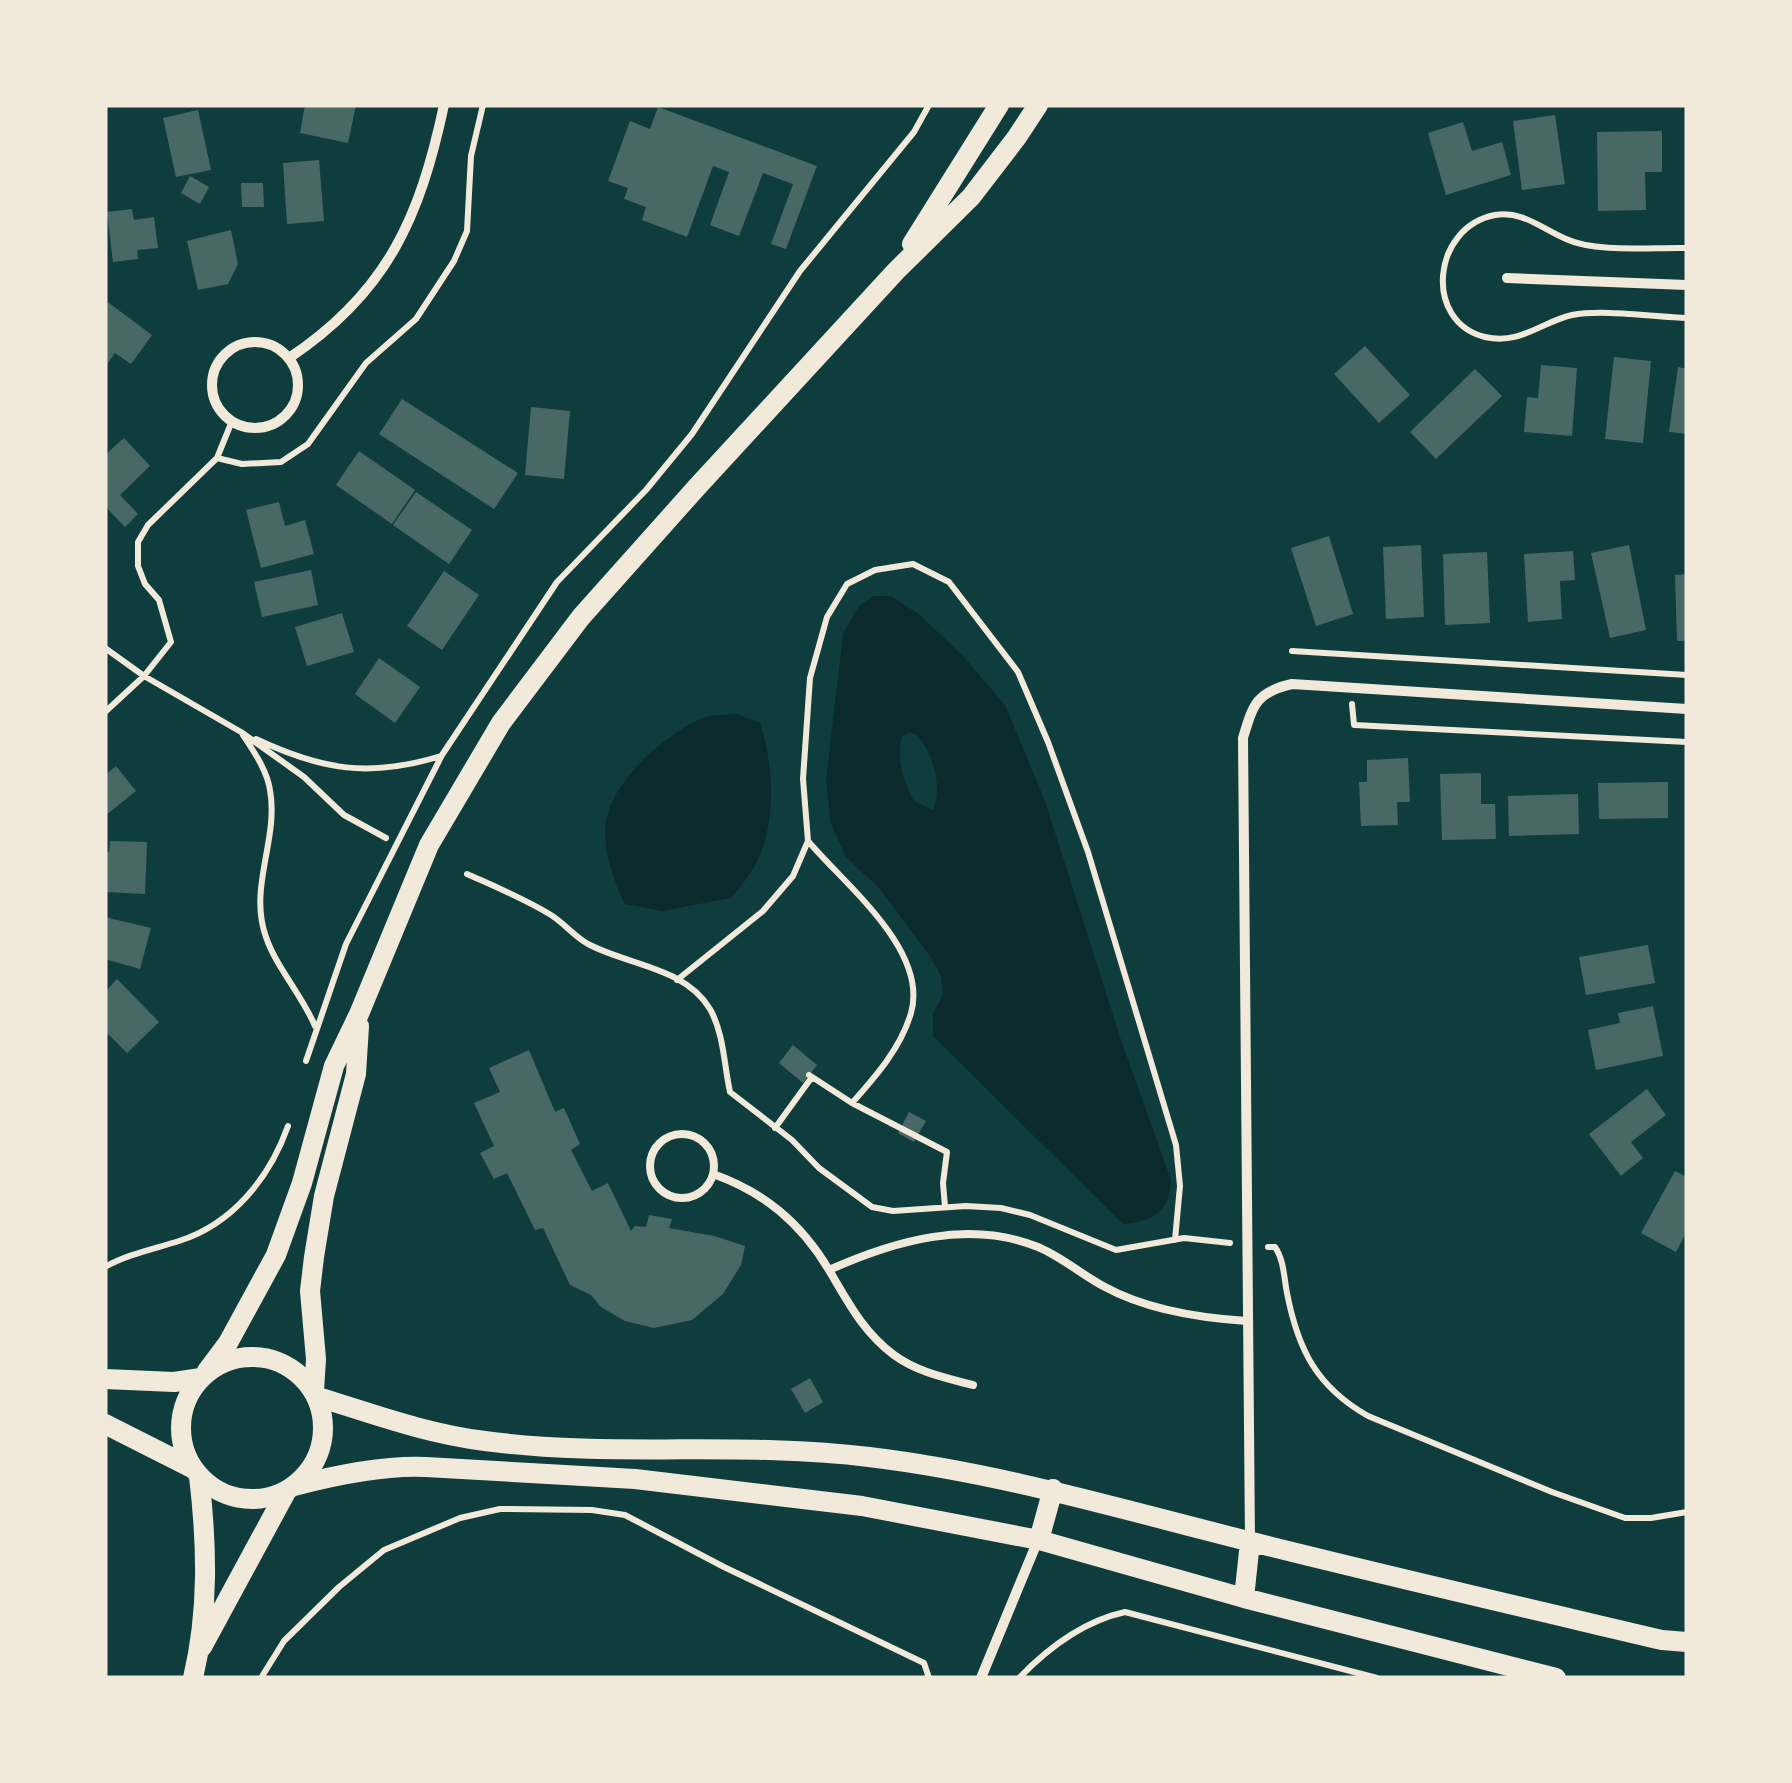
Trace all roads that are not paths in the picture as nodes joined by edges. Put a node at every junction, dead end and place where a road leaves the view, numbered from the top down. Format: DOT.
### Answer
graph roads {
  1 [pos="444,105"];
  2 [pos="999,105"];
  3 [pos="1038,105"];
  4 [pos="896,272"];
  5 [pos="1507,278"];
  6 [pos="1687,285"];
  7 [pos="289,358"];
  8 [pos="1687,710"];
  9 [pos="360,1014"];
  10 [pos="713,1174"];
  11 [pos="828,1270"];
  12 [pos="1247,1321"];
  13 [pos="204,1374"];
  14 [pos="105,1378"];
  15 [pos="973,1385"];
  16 [pos="316,1394"];
  17 [pos="105,1424"];
  18 [pos="197,1473"];
  19 [pos="290,1489"];
  20 [pos="1053,1489"];
  21 [pos="1038,1540"];
  22 [pos="1250,1542"];
  23 [pos="1244,1598"];
  24 [pos="1687,1642"];
  25 [pos="199,1654"];
  26 [pos="193,1678"];
  27 [pos="982,1678"];
  28 [pos="1556,1678"];
  1 -- 7 [label="street"];
  2 -- 4 [label="main road"];
  3 -- 4 [label="main road"];
  4 -- 9 [label="main road"];
  5 -- 6 [label="street"];
  7 -- 7 [label="street"];
  8 -- 12 [label="street"];
  9 -- 13 [label="main road"];
  9 -- 16 [label="main road"];
  10 -- 10 [label="lane"];
  10 -- 11 [label="lane"];
  11 -- 12 [label="lane"];
  11 -- 15 [label="lane"];
  12 -- 22 [label="street"];
  13 -- 14 [label="main road"];
  13 -- 16 [label="main road"];
  13 -- 18 [label="main road"];
  16 -- 19 [label="main road"];
  16 -- 20 [label="main road"];
  17 -- 18 [label="main road"];
  18 -- 19 [label="main road"];
  18 -- 25 [label="main road"];
  19 -- 21 [label="main road"];
  19 -- 25 [label="main road"];
  20 -- 21 [label="main road"];
  20 -- 22 [label="main road"];
  21 -- 23 [label="main road"];
  21 -- 27 [label="street"];
  22 -- 23 [label="main road"];
  22 -- 24 [label="main road"];
  23 -- 28 [label="main road"];
  25 -- 26 [label="main road"];
}
